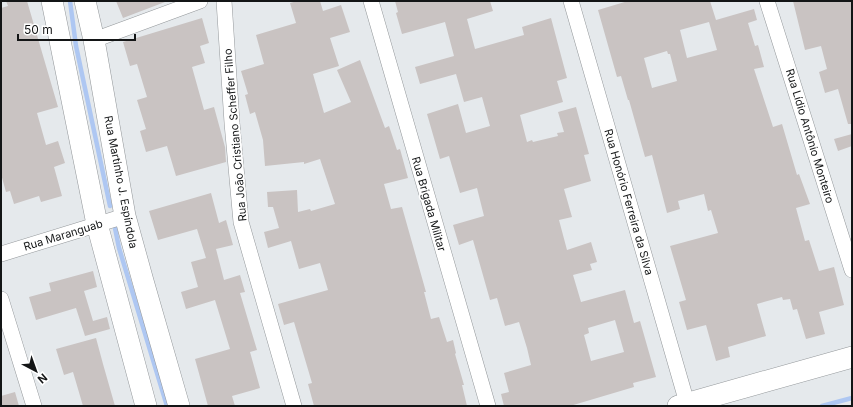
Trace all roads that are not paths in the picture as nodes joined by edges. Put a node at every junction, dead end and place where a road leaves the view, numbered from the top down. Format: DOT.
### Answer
graph roads {
  1 [pos="52,1"];
  2 [pos="85,1"];
  3 [pos="200,1"];
  4 [pos="224,1"];
  5 [pos="371,1"];
  6 [pos="571,1"];
  7 [pos="767,1"];
  8 [pos="94,40"];
  9 [pos="125,216"];
  10 [pos="97,224"];
  11 [pos="1,254"];
  12 [pos="852,270"];
  13 [pos="1,299"];
  14 [pos="852,357"];
  15 [pos="682,405"];
  16 [pos="34,406"];
  17 [pos="146,406"];
  18 [pos="179,406"];
  19 [pos="294,406"];
  20 [pos="488,406"];
  1 -- 10 [label="main road"];
  2 -- 8 [label="main road, Rua Martinho J. Espíndola"];
  3 -- 8 [label="street"];
  4 -- 19 [label="street, Rua João Cristiano Scheffer Filho"];
  5 -- 20 [label="street, Rua Brigada Militar"];
  6 -- 15 [label="street, Rua Honório Ferreira da Silva"];
  7 -- 12 [label="street, Rua Lídio Antônio Monteiro"];
  8 -- 9 [label="main road, Rua Martinho J. Espíndola"];
  9 -- 10 [label="street, Rua Maranguab"];
  9 -- 18 [label="main road, Rua Martinho J. Espíndola"];
  10 -- 11 [label="street, Rua Maranguab"];
  10 -- 17 [label="main road"];
  13 -- 16 [label="street"];
  14 -- 15 [label="main road"];
}
